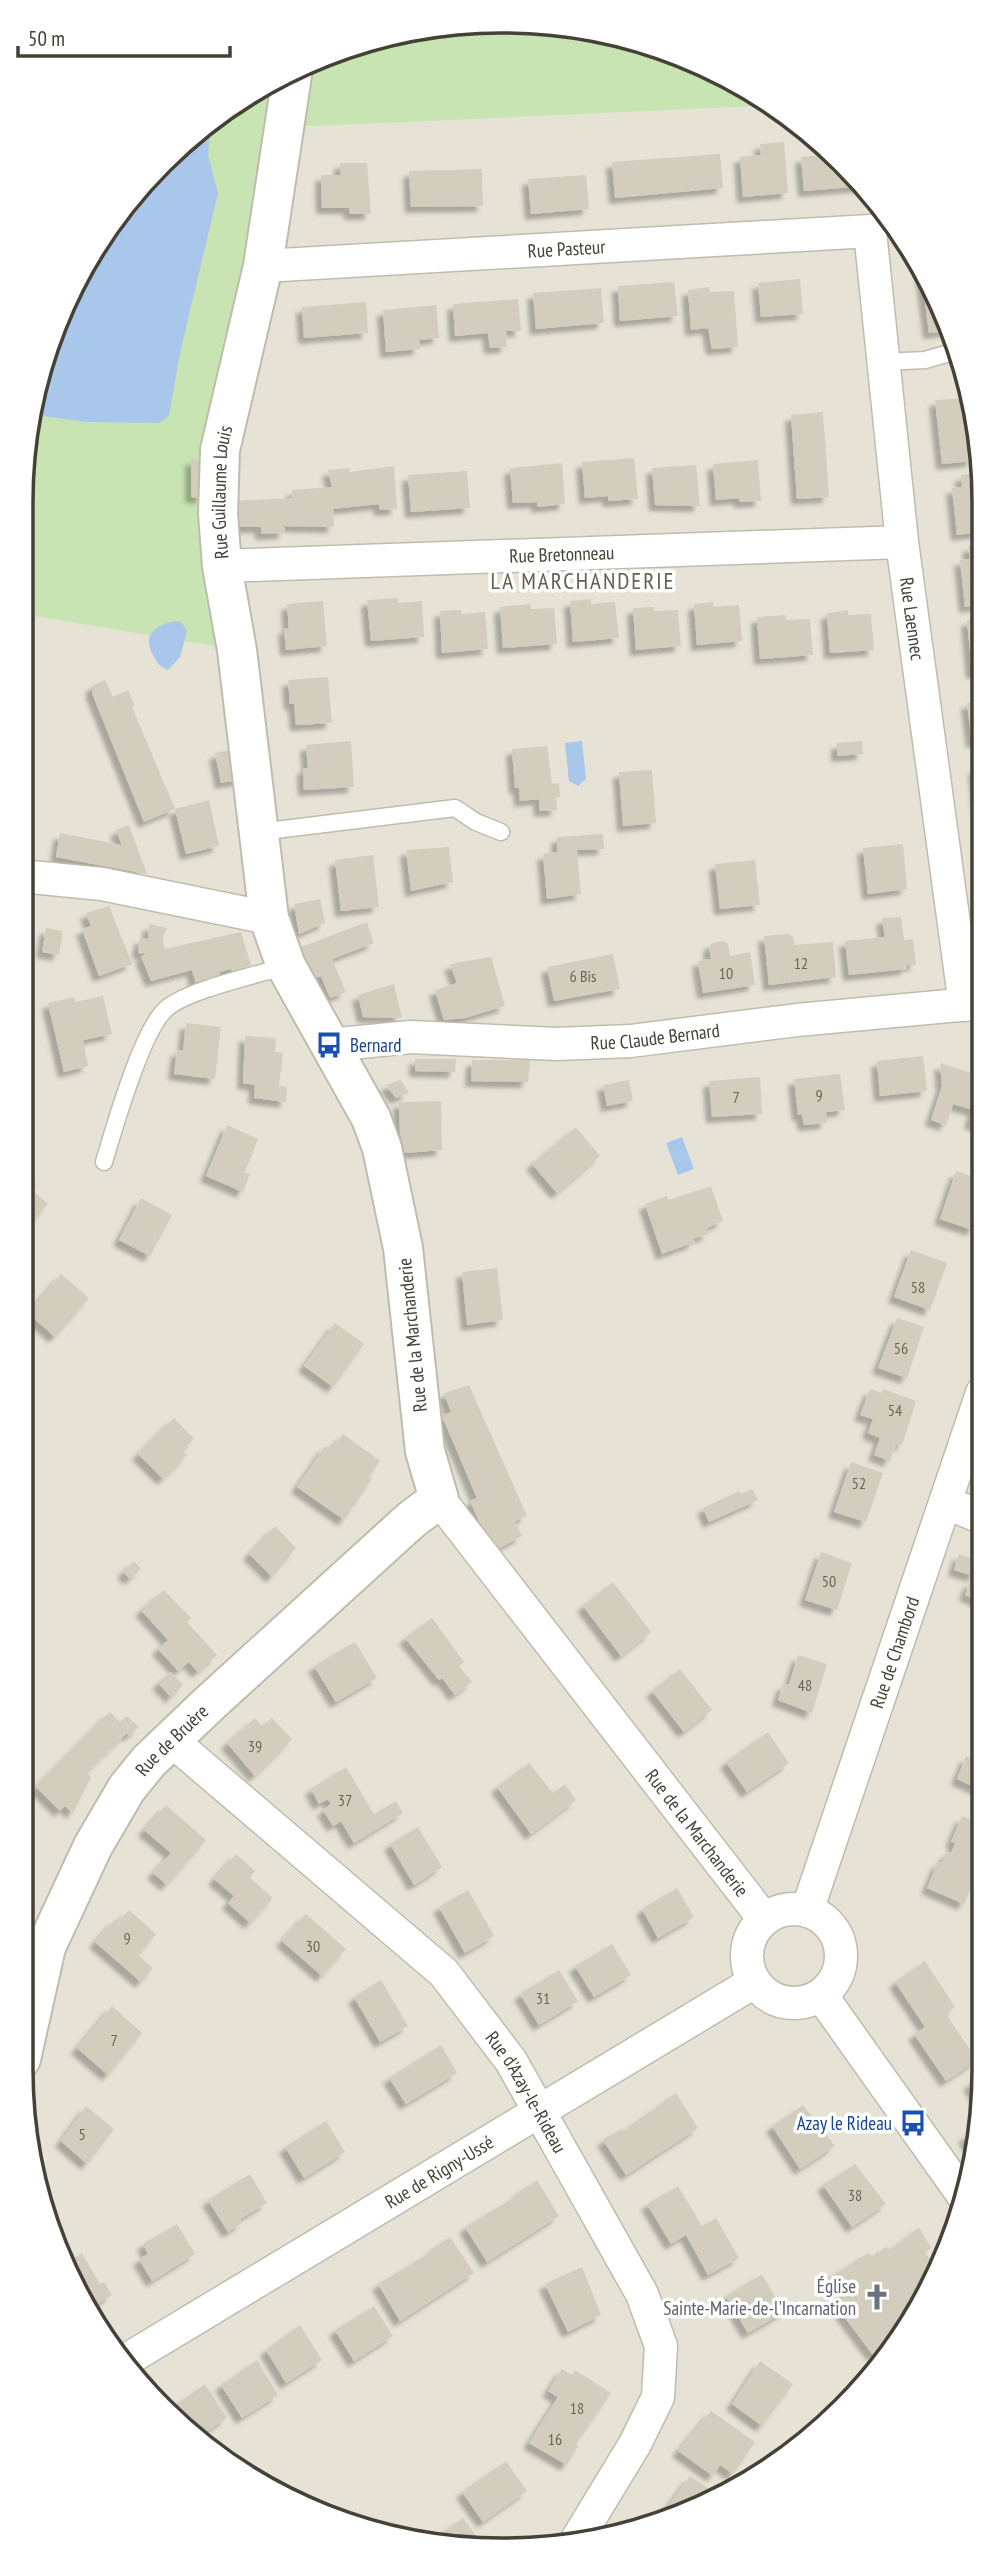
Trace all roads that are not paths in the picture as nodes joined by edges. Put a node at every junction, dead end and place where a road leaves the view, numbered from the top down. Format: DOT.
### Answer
graph roads {
  1 [pos="291,84"];
  2 [pos="870,231"];
  3 [pos="263,266"];
  4 [pos="947,354"];
  5 [pos="884,362"];
  6 [pos="902,542"];
  7 [pos="222,566"];
  8 [pos="259,832"];
  9 [pos="500,832"];
  10 [pos="33,877"];
  11 [pos="269,918"];
  12 [pos="286,966"];
  13 [pos="972,997"];
  14 [pos="972,1004"];
  15 [pos="329,1045"];
  16 [pos="104,1162"];
  17 [pos="972,1424"];
  18 [pos="439,1499"];
  19 [pos="947,1503"];
  20 [pos="972,1513"];
  21 [pos="171,1740"];
  22 [pos="807,1911"];
  23 [pos="764,1919"];
  24 [pos="34,1949"];
  25 [pos="754,1982"];
  26 [pos="821,1995"];
  27 [pos="538,2109"];
  28 [pos="957,2186"];
  29 [pos="132,2356"];
  30 [pos="582,2531"];
  1 -- 3 [label="street, Rue Guillaume Louis"];
  2 -- 3 [label="street, Rue Pasteur"];
  2 -- 5 [label="street, Rue Laennec"];
  3 -- 7 [label="street, Rue Guillaume Louis"];
  4 -- 5 [label="lane"];
  5 -- 6 [label="street, Rue Laennec"];
  6 -- 7 [label="street, Rue Bretonneau"];
  6 -- 13 [label="street, Rue Laennec"];
  7 -- 8 [label="street, Rue Guillaume Louis"];
  8 -- 9 [label="lane"];
  8 -- 11 [label="street, Rue Guillaume Louis"];
  10 -- 11 [label="street"];
  11 -- 12 [label="street, Rue de la Marchanderie"];
  12 -- 15 [label="street, Rue de la Marchanderie"];
  12 -- 16 [label="lane"];
  14 -- 15 [label="street, Rue Claude Bernard"];
  15 -- 18 [label="street, Rue de la Marchanderie"];
  17 -- 19 [label="street, Rue de Chambord"];
  18 -- 21 [label="street, Rue de Bruère"];
  18 -- 23 [label="street, Rue de la Marchanderie"];
  19 -- 20 [label="street"];
  19 -- 22 [label="street, Rue de Chambord"];
  21 -- 24 [label="street, Rue de Bruère"];
  21 -- 27 [label="street, Rue d'Azay-le-Rideau"];
  22 -- 23 [label="street"];
  22 -- 26 [label="street"];
  23 -- 25 [label="street"];
  25 -- 26 [label="street"];
  25 -- 27 [label="street, Rue de Rigny-Ussé"];
  26 -- 28 [label="street"];
  27 -- 29 [label="street, Rue de Rigny-Ussé"];
  27 -- 30 [label="street, Rue d'Azay-le-Rideau"];
}
